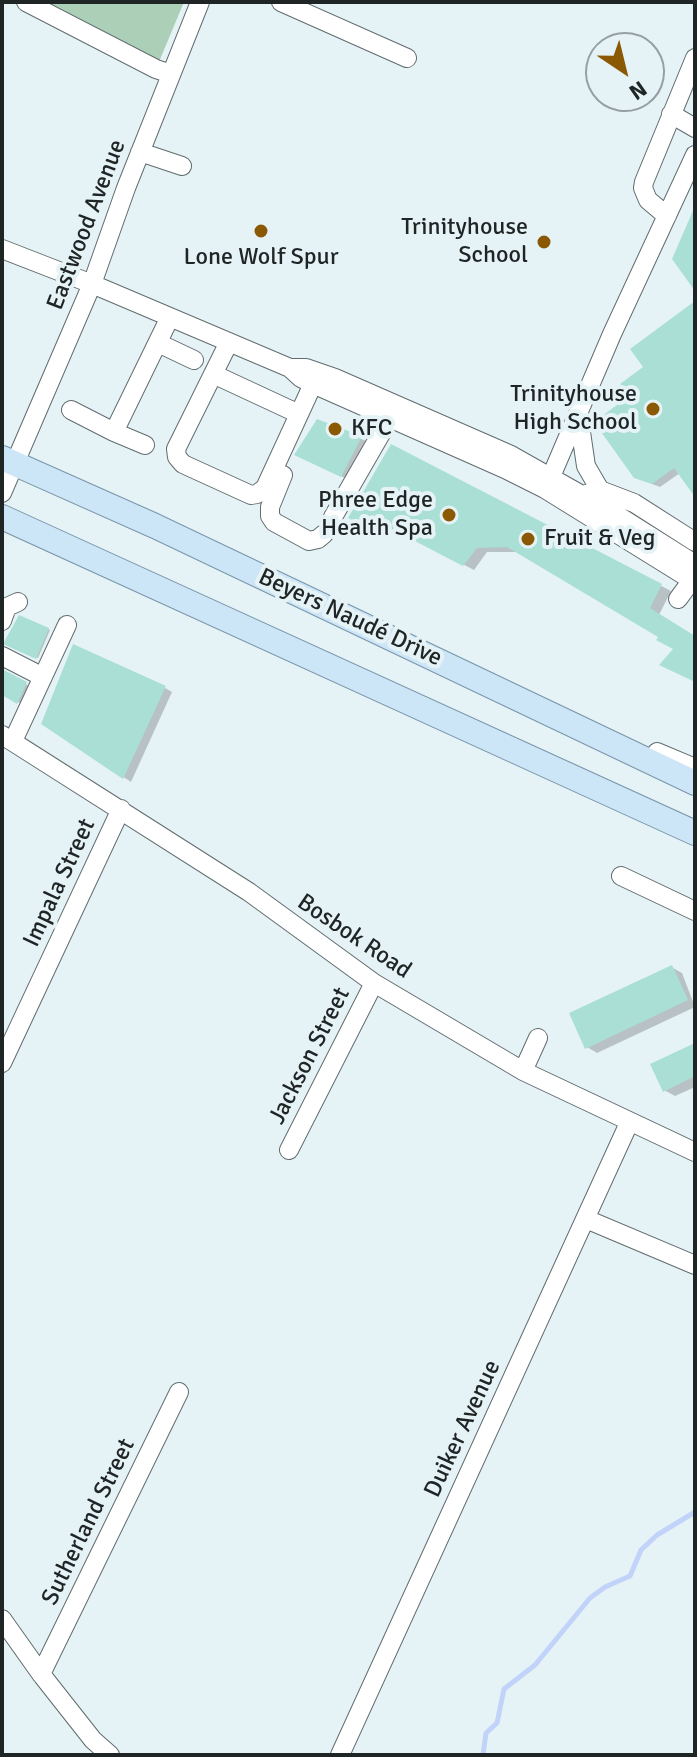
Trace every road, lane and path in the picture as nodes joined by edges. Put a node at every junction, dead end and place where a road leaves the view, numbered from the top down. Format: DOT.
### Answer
graph roads {
  1 [pos="26,2"];
  2 [pos="200,2"];
  3 [pos="281,2"];
  4 [pos="407,58"];
  5 [pos="695,58"];
  6 [pos="171,74"];
  7 [pos="671,114"];
  8 [pos="695,128"];
  9 [pos="140,152"];
  10 [pos="695,155"];
  11 [pos="182,166"];
  12 [pos="667,216"];
  13 [pos="2,249"];
  14 [pos="92,284"];
  15 [pos="170,317"];
  16 [pos="229,342"];
  17 [pos="158,343"];
  18 [pos="194,360"];
  19 [pos="290,368"];
  20 [pos="598,372"];
  21 [pos="213,374"];
  22 [pos="313,384"];
  23 [pos="71,410"];
  24 [pos="393,412"];
  25 [pos="299,414"];
  26 [pos="114,432"];
  27 [pos="581,432"];
  28 [pos="302,433"];
  29 [pos="145,445"];
  30 [pos="9,461"];
  31 [pos="553,486"];
  32 [pos="2,493"];
  33 [pos="592,493"];
  34 [pos="2,517"];
  35 [pos="695,542"];
  36 [pos="694,575"];
  37 [pos="678,599"];
  38 [pos="18,602"];
  39 [pos="2,621"];
  40 [pos="67,625"];
  41 [pos="2,656"];
  42 [pos="43,677"];
  43 [pos="7,738"];
  44 [pos="601,739"];
  45 [pos="695,768"];
  46 [pos="695,783"];
  47 [pos="121,809"];
  48 [pos="695,833"];
  49 [pos="621,876"];
  50 [pos="695,911"];
  51 [pos="374,983"];
  52 [pos="538,1038"];
  53 [pos="2,1063"];
  54 [pos="523,1071"];
  55 [pos="629,1123"];
  56 [pos="289,1150"];
  57 [pos="695,1152"];
  58 [pos="586,1219"];
  59 [pos="695,1265"];
  60 [pos="179,1392"];
  61 [pos="2,1619"];
  62 [pos="41,1674"];
  63 [pos="110,1755"];
  64 [pos="340,1755"];
  1 -- 6 [label="street"];
  2 -- 6 [label="street, Eastwood Avenue"];
  3 -- 4 [label="street"];
  5 -- 7 [label="street"];
  6 -- 9 [label="street, Eastwood Avenue"];
  7 -- 8 [label="street"];
  7 -- 12 [label="street"];
  9 -- 11 [label="street"];
  9 -- 14 [label="street, Eastwood Avenue"];
  10 -- 12 [label="street"];
  12 -- 20 [label="street"];
  13 -- 14 [label="street"];
  14 -- 15 [label="street"];
  14 -- 30 [label="street, Eastwood Avenue"];
  15 -- 16 [label="street"];
  15 -- 17 [label="street"];
  16 -- 19 [label="street"];
  16 -- 21 [label="street"];
  17 -- 18 [label="street"];
  17 -- 26 [label="street"];
  19 -- 22 [label="street"];
  19 -- 24 [label="street"];
  20 -- 27 [label="street"];
  20 -- 31 [label="street"];
  21 -- 25 [label="street"];
  21 -- 25 [label="street"];
  22 -- 24 [label="street"];
  22 -- 25 [label="street"];
  23 -- 26 [label="street"];
  24 -- 28 [label="street"];
  24 -- 31 [label="street"];
  26 -- 29 [label="street"];
  27 -- 31 [label="street"];
  27 -- 33 [label="street"];
  30 -- 32 [label="street"];
  30 -- 44 [label="main road, Beyers Naudé Drive"];
  31 -- 33 [label="street"];
  31 -- 36 [label="street"];
  33 -- 35 [label="street"];
  33 -- 36 [label="street"];
  34 -- 48 [label="main road"];
  36 -- 37 [label="street"];
  38 -- 39 [label="street"];
  40 -- 42 [label="street"];
  41 -- 42 [label="street"];
  42 -- 43 [label="street"];
  43 -- 47 [label="street, Bosbok Road"];
  44 -- 45 [label="street"];
  44 -- 46 [label="main road, Beyers Naudé Drive"];
  47 -- 51 [label="street, Bosbok Road"];
  47 -- 53 [label="street, Impala Street"];
  49 -- 50 [label="street"];
  51 -- 54 [label="street, Bosbok Road"];
  51 -- 56 [label="street, Jackson Street"];
  52 -- 54 [label="street"];
  54 -- 55 [label="street, Bosbok Road"];
  55 -- 57 [label="street, Bosbok Road"];
  55 -- 58 [label="street, Duiker Avenue"];
  58 -- 59 [label="street"];
  58 -- 64 [label="street, Duiker Avenue"];
  60 -- 62 [label="street, Sutherland Street"];
  61 -- 62 [label="street"];
  62 -- 63 [label="street"];
}
